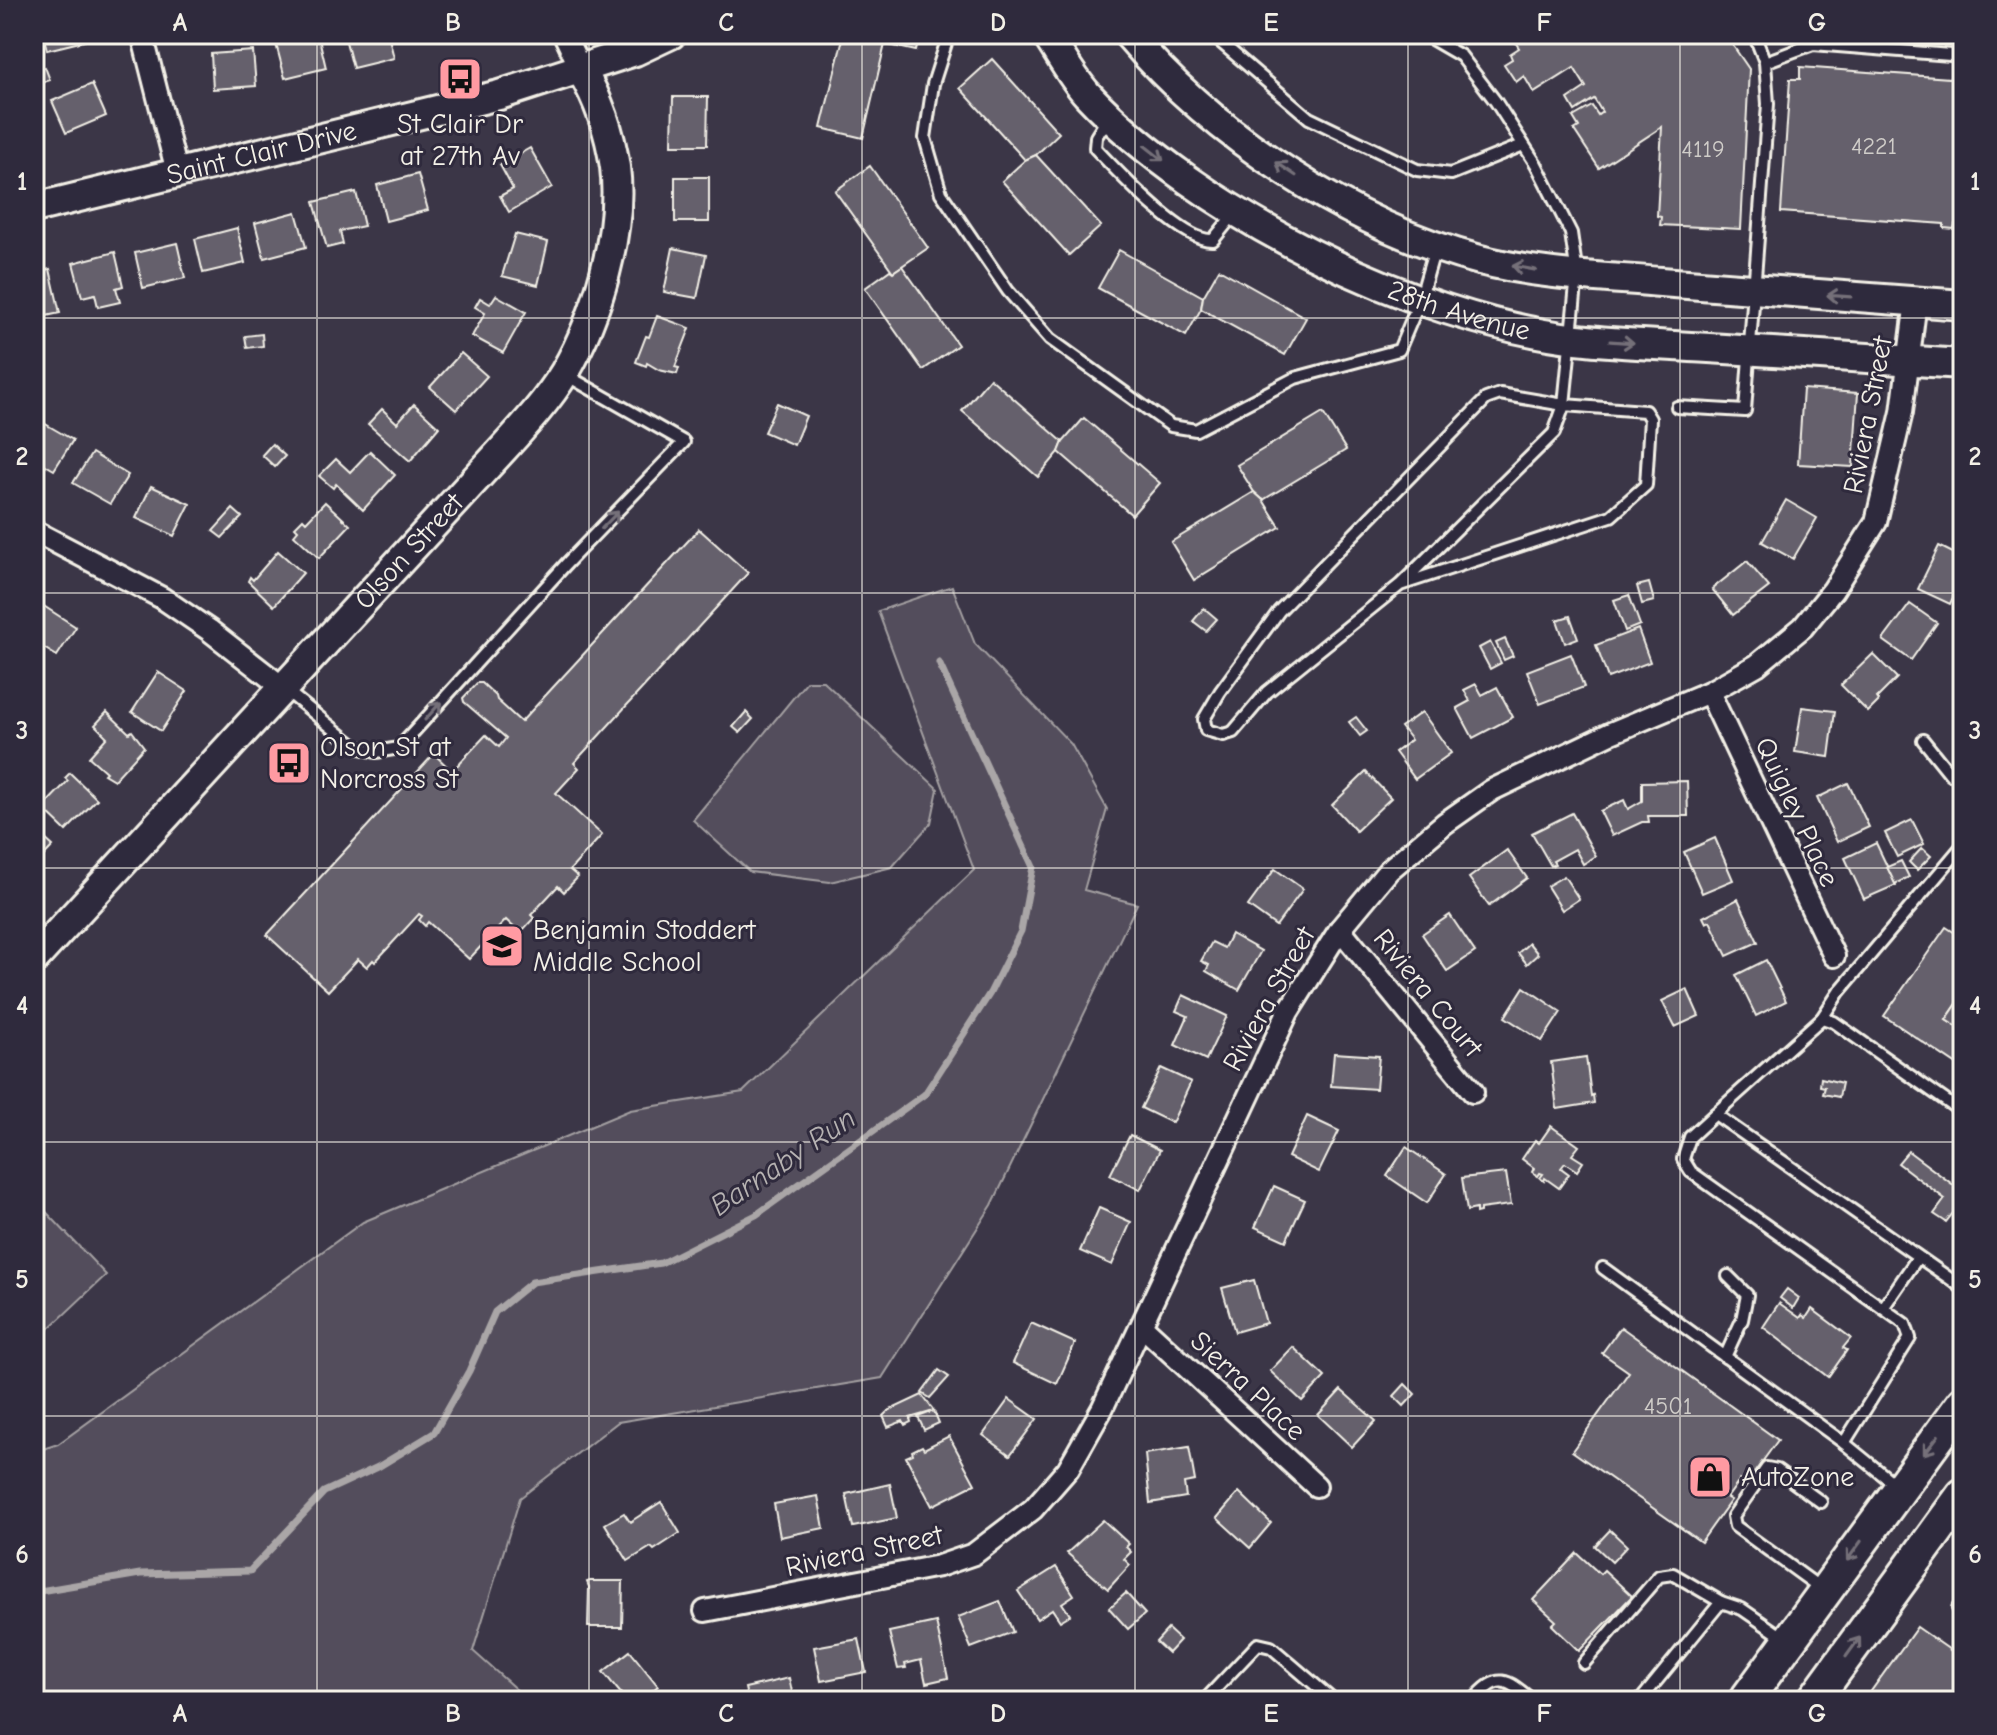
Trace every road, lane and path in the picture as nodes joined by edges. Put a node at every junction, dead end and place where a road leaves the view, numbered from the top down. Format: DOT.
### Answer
graph roads {
  1 [pos="142,34"];
  2 [pos="564,34"];
  3 [pos="671,34"];
  4 [pos="949,34"];
  5 [pos="1046,34"];
  6 [pos="1128,34"];
  7 [pos="1211,34"];
  8 [pos="1423,34"];
  9 [pos="1754,34"];
  10 [pos="1963,56"];
  11 [pos="1765,62"];
  12 [pos="581,70"];
  13 [pos="1110,115"];
  14 [pos="1523,145"];
  15 [pos="177,172"];
  16 [pos="34,208"];
  17 [pos="1237,210"];
  18 [pos="1436,245"];
  19 [pos="1577,275"];
  20 [pos="1754,290"];
  21 [pos="1420,300"];
  22 [pos="1916,301"];
  23 [pos="1963,305"];
  24 [pos="1572,338"];
  25 [pos="1749,350"];
  26 [pos="1909,361"];
  27 [pos="1963,364"];
  28 [pos="564,374"];
  29 [pos="1564,405"];
  30 [pos="1677,407"];
  31 [pos="34,531"];
  32 [pos="1400,585"];
  33 [pos="282,687"];
  34 [pos="1709,692"];
  35 [pos="1923,740"];
  36 [pos="1963,771"];
  37 [pos="1963,845"];
  38 [pos="1340,929"];
  39 [pos="1834,956"];
  40 [pos="34,959"];
  41 [pos="1822,1018"];
  42 [pos="1473,1092"];
  43 [pos="1963,1113"];
  44 [pos="1715,1114"];
  45 [pos="1918,1257"];
  46 [pos="1603,1268"];
  47 [pos="1963,1273"];
  48 [pos="1728,1276"];
  49 [pos="1959,1286"];
  50 [pos="1883,1308"];
  51 [pos="1142,1326"];
  52 [pos="1725,1357"];
  53 [pos="1963,1403"];
  54 [pos="1844,1443"];
  55 [pos="1316,1486"];
  56 [pos="1899,1488"];
  57 [pos="1821,1502"];
  58 [pos="1959,1507"];
  59 [pos="1825,1591"];
  60 [pos="1721,1602"];
  61 [pos="705,1611"];
  62 [pos="1788,1641"];
  63 [pos="1584,1663"];
  64 [pos="1204,1701"];
  65 [pos="1334,1701"];
  66 [pos="1473,1701"];
  67 [pos="1533,1701"];
  68 [pos="1640,1701"];
  69 [pos="1745,1701"];
  70 [pos="1813,1701"];
  1 -- 15 [label="street"];
  2 -- 12 [label="street"];
  3 -- 12 [label="street, Saint Clair Drive"];
  4 -- 21 [label="lane"];
  5 -- 13 [label="street, 28th Avenue"];
  18 -- 6 [label="street, 28th Avenue, one-way"];
  7 -- 14 [label="lane"];
  8 -- 14 [label="lane"];
  9 -- 11 [label="lane"];
  10 -- 11 [label="lane"];
  11 -- 20 [label="lane"];
  12 -- 15 [label="street, Saint Clair Drive"];
  12 -- 28 [label="street, Olson Street"];
  13 -- 17 [label="street, 28th Avenue, one-way"];
  13 -- 17 [label="lane"];
  14 -- 19 [label="lane"];
  15 -- 16 [label="street, Saint Clair Drive"];
  17 -- 21 [label="street, 28th Avenue"];
  19 -- 18 [label="street, 28th Avenue, one-way"];
  18 -- 21 [label="lane"];
  19 -- 20 [label="street, 28th Avenue"];
  19 -- 24 [label="lane"];
  22 -- 20 [label="street, 28th Avenue, one-way"];
  20 -- 25 [label="lane"];
  21 -- 24 [label="street, 28th Avenue"];
  22 -- 23 [label="street, 28th Avenue"];
  22 -- 26 [label="street, Riviera Street"];
  24 -- 25 [label="street, 28th Avenue, one-way"];
  24 -- 29 [label="lane"];
  25 -- 26 [label="street, 28th Avenue"];
  25 -- 30 [label="lane"];
  26 -- 27 [label="street, 28th Avenue"];
  26 -- 34 [label="street, Riviera Street"];
  28 -- 33 [label="street, Olson Street"];
  33 -- 28 [label="lane, one-way"];
  29 -- 32 [label="lane"];
  29 -- 32 [label="lane"];
  29 -- 32 [label="lane"];
  31 -- 33 [label="street"];
  33 -- 40 [label="street, Olson Street"];
  34 -- 38 [label="street, Riviera Street"];
  34 -- 39 [label="street, Quigley Place"];
  35 -- 36 [label="lane"];
  37 -- 41 [label="lane"];
  38 -- 42 [label="street, Riviera Court"];
  38 -- 51 [label="street, Riviera Street"];
  41 -- 43 [label="lane"];
  41 -- 44 [label="lane"];
  44 -- 45 [label="lane"];
  44 -- 50 [label="lane"];
  45 -- 49 [label="lane"];
  45 -- 50 [label="lane"];
  46 -- 52 [label="lane"];
  47 -- 49 [label="lane"];
  48 -- 52 [label="lane"];
  50 -- 54 [label="lane"];
  51 -- 55 [label="street, Sierra Place"];
  51 -- 61 [label="street, Riviera Street"];
  52 -- 54 [label="lane"];
  53 -- 56 [label="main road, one-way"];
  54 -- 56 [label="lane"];
  56 -- 59 [label="main road, one-way"];
  57 -- 59 [label="lane"];
  70 -- 58 [label="main road, one-way"];
  59 -- 62 [label="main road"];
  60 -- 62 [label="lane"];
  60 -- 63 [label="lane"];
  60 -- 68 [label="lane"];
  62 -- 69 [label="main road"];
  64 -- 65 [label="lane"];
  66 -- 67 [label="lane"];
}
